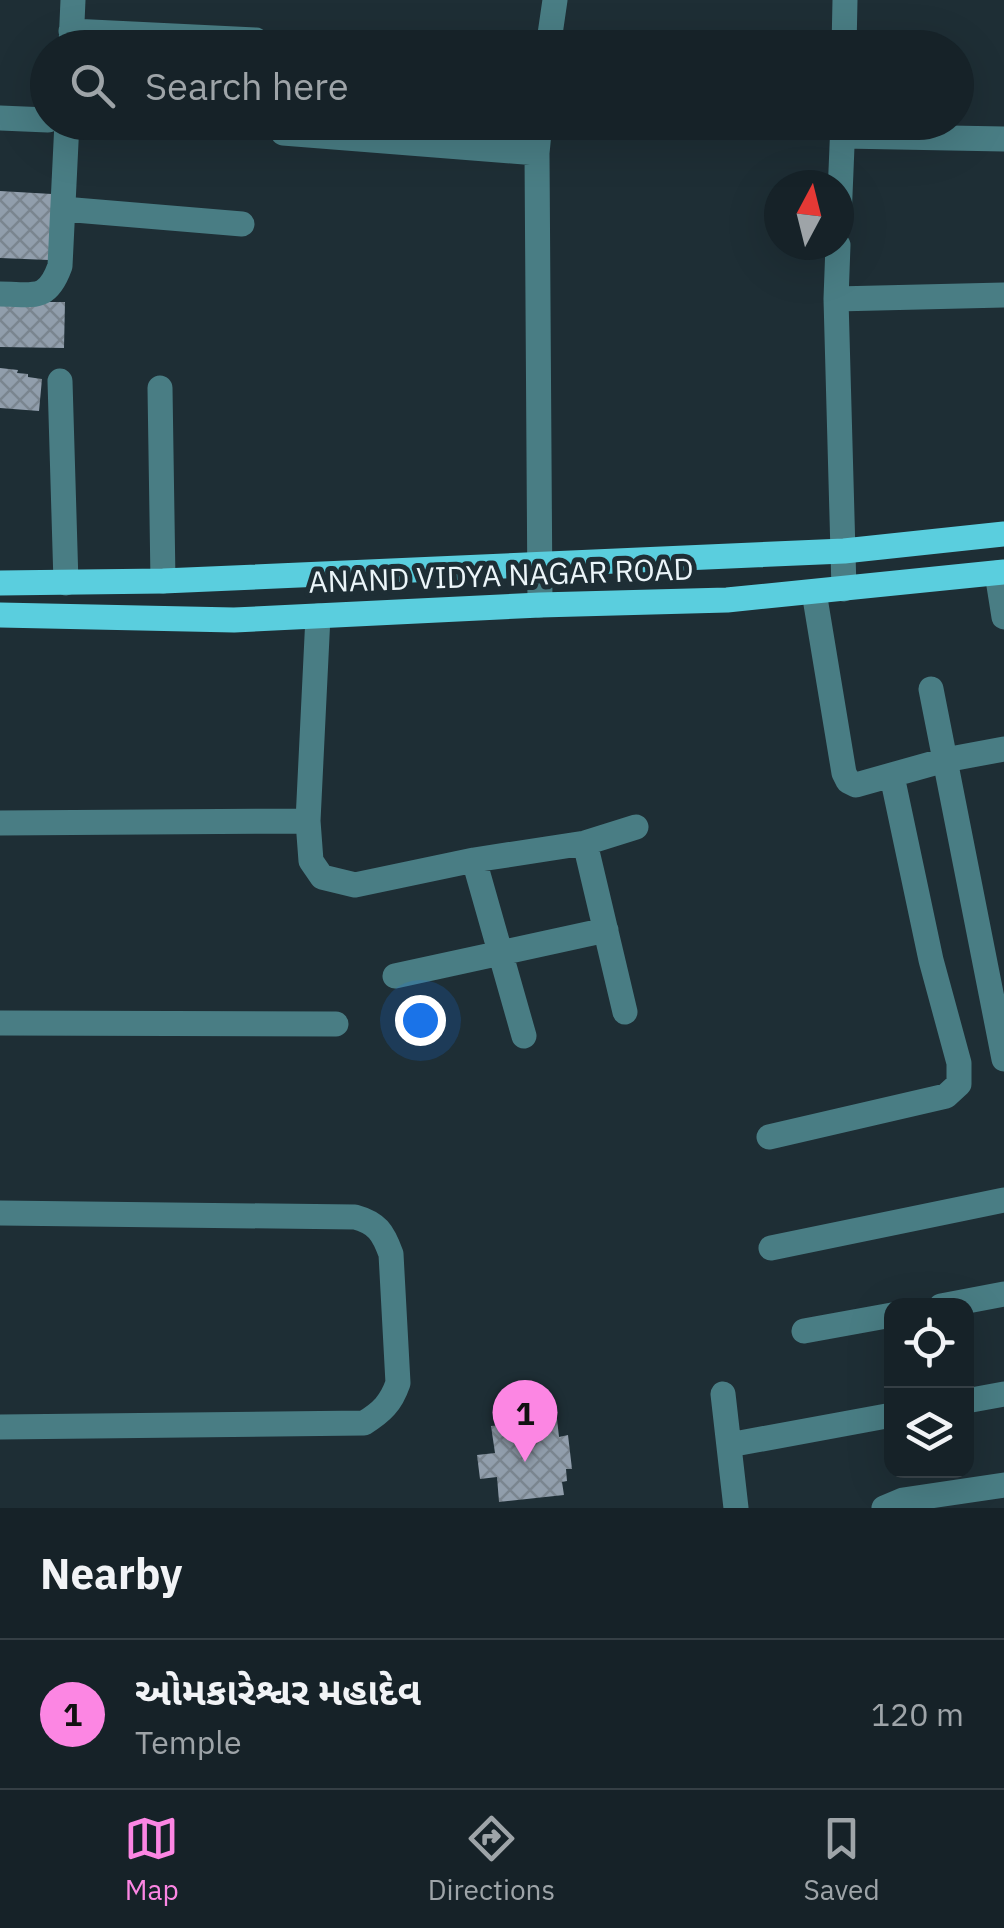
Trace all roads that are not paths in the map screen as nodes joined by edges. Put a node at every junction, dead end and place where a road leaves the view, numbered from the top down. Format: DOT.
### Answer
graph roads {
  1 [pos="73,0"];
  2 [pos="555,0"];
  3 [pos="844,0"];
  4 [pos="71,30"];
  5 [pos="551,30"];
  6 [pos="844,30"];
  7 [pos="0,118"];
  8 [pos="30,119"];
  9 [pos="974,137"];
  10 [pos="1004,139"];
  11 [pos="66,140"];
  12 [pos="377,140"];
  13 [pos="539,140"];
  14 [pos="843,140"];
  15 [pos="538,152"];
  16 [pos="841,170"];
  17 [pos="63,209"];
  18 [pos="242,224"];
  19 [pos="837,260"];
  20 [pos="0,294"];
  21 [pos="1004,295"];
  22 [pos="836,299"];
  23 [pos="60,381"];
  24 [pos="160,388"];
  25 [pos="1004,534"];
  26 [pos="844,552"];
  27 [pos="539,562"];
  28 [pos="1000,572"];
  29 [pos="163,581"];
  30 [pos="0,583"];
  31 [pos="66,583"];
  32 [pos="844,590"];
  33 [pos="814,592"];
  34 [pos="540,605"];
  35 [pos="0,615"];
  36 [pos="318,616"];
  37 [pos="1004,617"];
  38 [pos="931,689"];
  39 [pos="1004,749"];
  40 [pos="945,760"];
  41 [pos="892,776"];
  42 [pos="308,821"];
  43 [pos="0,823"];
  44 [pos="636,827"];
  45 [pos="584,842"];
  46 [pos="474,860"];
  47 [pos="606,930"];
  48 [pos="500,953"];
  49 [pos="395,976"];
  50 [pos="626,1012"];
  51 [pos="0,1023"];
  52 [pos="336,1024"];
  53 [pos="524,1036"];
  54 [pos="1004,1059"];
  55 [pos="770,1137"];
  56 [pos="1004,1200"];
  57 [pos="0,1213"];
  58 [pos="771,1248"];
  59 [pos="1004,1294"];
  60 [pos="974,1300"];
  61 [pos="884,1316"];
  62 [pos="804,1331"];
  63 [pos="723,1394"];
  64 [pos="1004,1394"];
  65 [pos="974,1400"];
  66 [pos="884,1416"];
  67 [pos="0,1427"];
  68 [pos="729,1445"];
  69 [pos="1004,1486"];
  70 [pos="736,1508"];
  71 [pos="884,1508"];
  1 -- 4 [label="street"];
  2 -- 5 [label="street"];
  3 -- 6 [label="street"];
  7 -- 8 [label="street"];
  9 -- 10 [label="street"];
  11 -- 17 [label="street"];
  12 -- 15 [label="street"];
  13 -- 15 [label="street"];
  14 -- 16 [label="street"];
  15 -- 27 [label="street"];
  17 -- 18 [label="street"];
  17 -- 20 [label="street"];
  19 -- 22 [label="street"];
  21 -- 22 [label="street"];
  22 -- 26 [label="street"];
  23 -- 31 [label="street"];
  24 -- 29 [label="street"];
  25 -- 26 [label="main road, ANAND VIDYA NAGAR ROAD"];
  26 -- 27 [label="main road, ANAND VIDYA NAGAR ROAD"];
  26 -- 32 [label="street"];
  27 -- 29 [label="main road, ANAND VIDYA NAGAR ROAD"];
  27 -- 34 [label="street"];
  28 -- 32 [label="main road, ANAND VIDYA NAGAR ROAD"];
  28 -- 37 [label="street"];
  29 -- 31 [label="main road, ANAND VIDYA NAGAR ROAD"];
  30 -- 31 [label="main road, ANAND VIDYA NAGAR ROAD"];
  32 -- 33 [label="main road, ANAND VIDYA NAGAR ROAD"];
  33 -- 34 [label="main road, ANAND VIDYA NAGAR ROAD"];
  33 -- 41 [label="street"];
  34 -- 36 [label="main road, ANAND VIDYA NAGAR ROAD"];
  35 -- 36 [label="main road, ANAND VIDYA NAGAR ROAD"];
  36 -- 42 [label="street"];
  38 -- 40 [label="street"];
  39 -- 40 [label="street"];
  40 -- 41 [label="street"];
  40 -- 54 [label="street"];
  41 -- 55 [label="street"];
  42 -- 43 [label="street"];
  42 -- 46 [label="street"];
  44 -- 45 [label="street"];
  45 -- 46 [label="street"];
  45 -- 47 [label="street"];
  46 -- 48 [label="street"];
  47 -- 48 [label="street"];
  47 -- 50 [label="street"];
  48 -- 49 [label="street"];
  48 -- 53 [label="street"];
  51 -- 52 [label="street"];
  56 -- 58 [label="street"];
  57 -- 67 [label="street"];
  59 -- 60 [label="street"];
  61 -- 62 [label="street"];
  63 -- 68 [label="street"];
  64 -- 65 [label="street"];
  66 -- 68 [label="street"];
  68 -- 70 [label="street"];
  69 -- 71 [label="street"];
}
